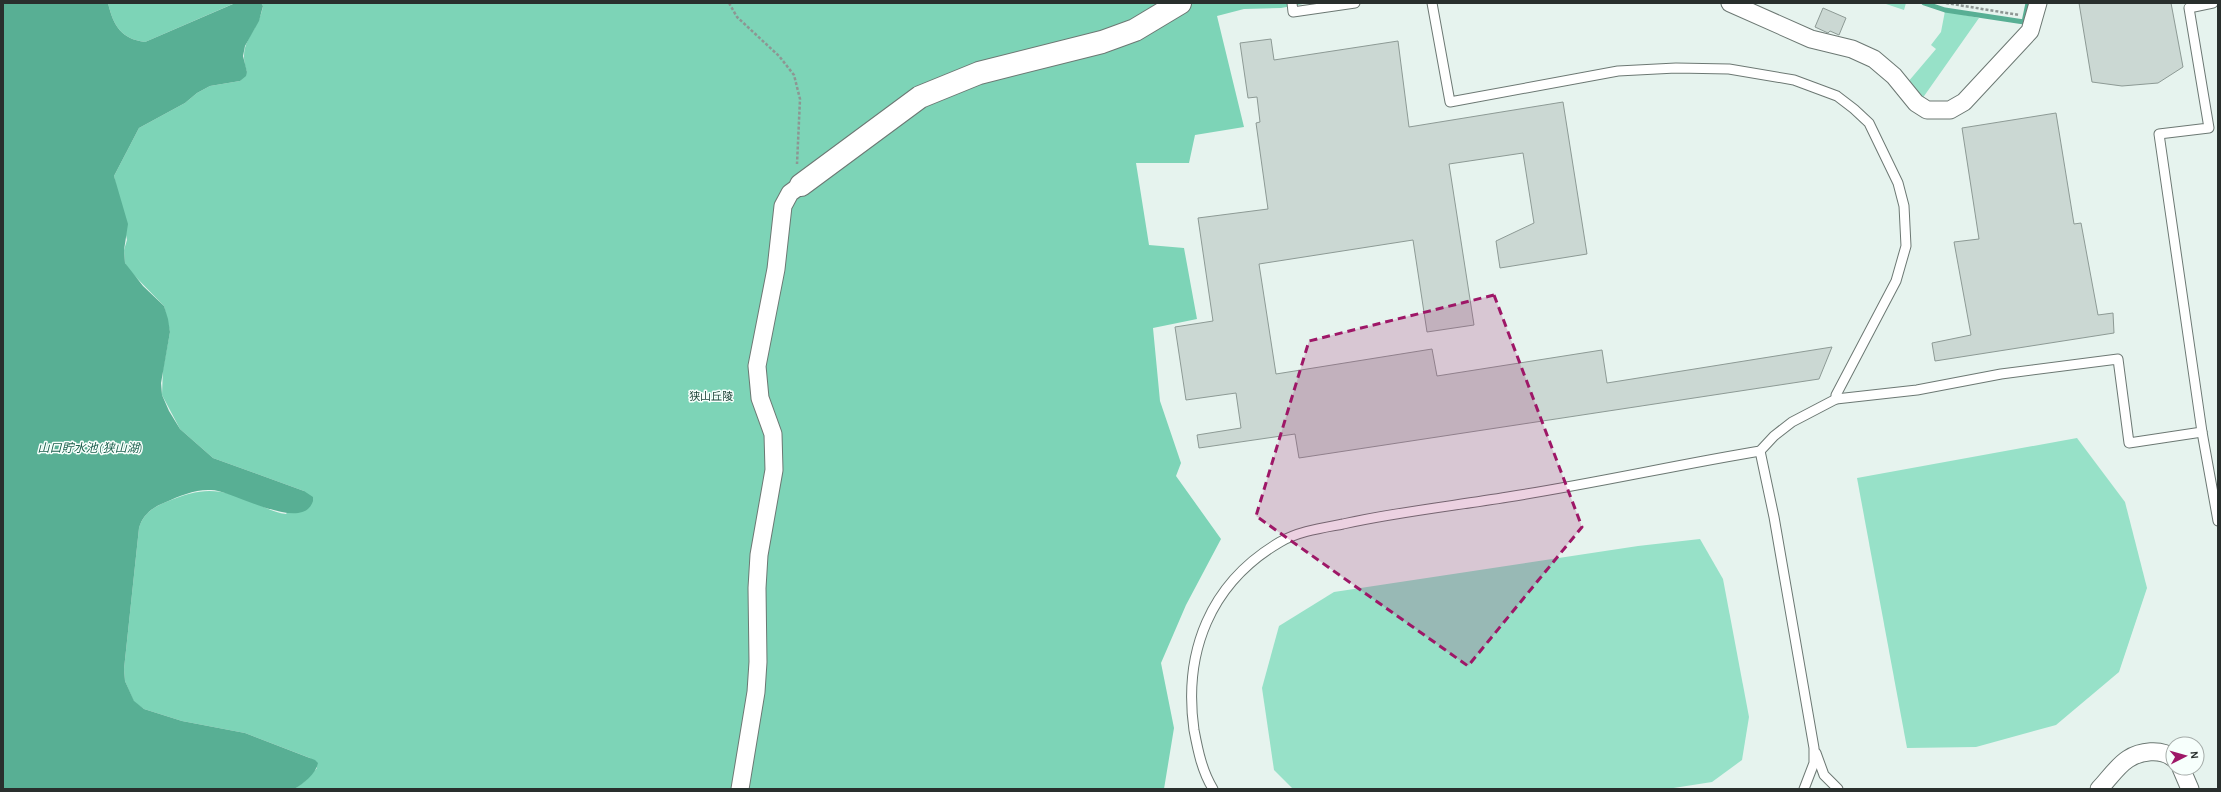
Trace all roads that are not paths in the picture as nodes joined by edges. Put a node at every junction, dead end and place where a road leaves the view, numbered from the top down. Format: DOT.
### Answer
graph roads {
  1 [pos="1180,3"];
  2 [pos="1292,3"];
  3 [pos="1355,3"];
  4 [pos="1432,3"];
  5 [pos="1730,3"];
  6 [pos="2038,3"];
  7 [pos="2213,3"];
  8 [pos="801,184"];
  9 [pos="1836,399"];
  10 [pos="2202,432"];
  11 [pos="1760,451"];
  12 [pos="2218,521"];
  13 [pos="1814,748"];
  14 [pos="2165,755"];
  15 [pos="2184,776"];
  16 [pos="740,789"];
  17 [pos="1213,789"];
  18 [pos="1804,789"];
  19 [pos="1838,789"];
  20 [pos="2099,789"];
  21 [pos="2190,789"];
  1 -- 8 [label="street"];
  2 -- 3 [label="lane"];
  4 -- 9 [label="lane"];
  5 -- 6 [label="street"];
  7 -- 10 [label="lane"];
  8 -- 16 [label="street"];
  9 -- 10 [label="lane"];
  9 -- 11 [label="lane"];
  10 -- 12 [label="lane"];
  11 -- 13 [label="lane"];
  11 -- 17 [label="lane"];
  13 -- 18 [label="lane"];
  13 -- 19 [label="lane"];
  14 -- 20 [label="street"];
  15 -- 21 [label="street"];
}
